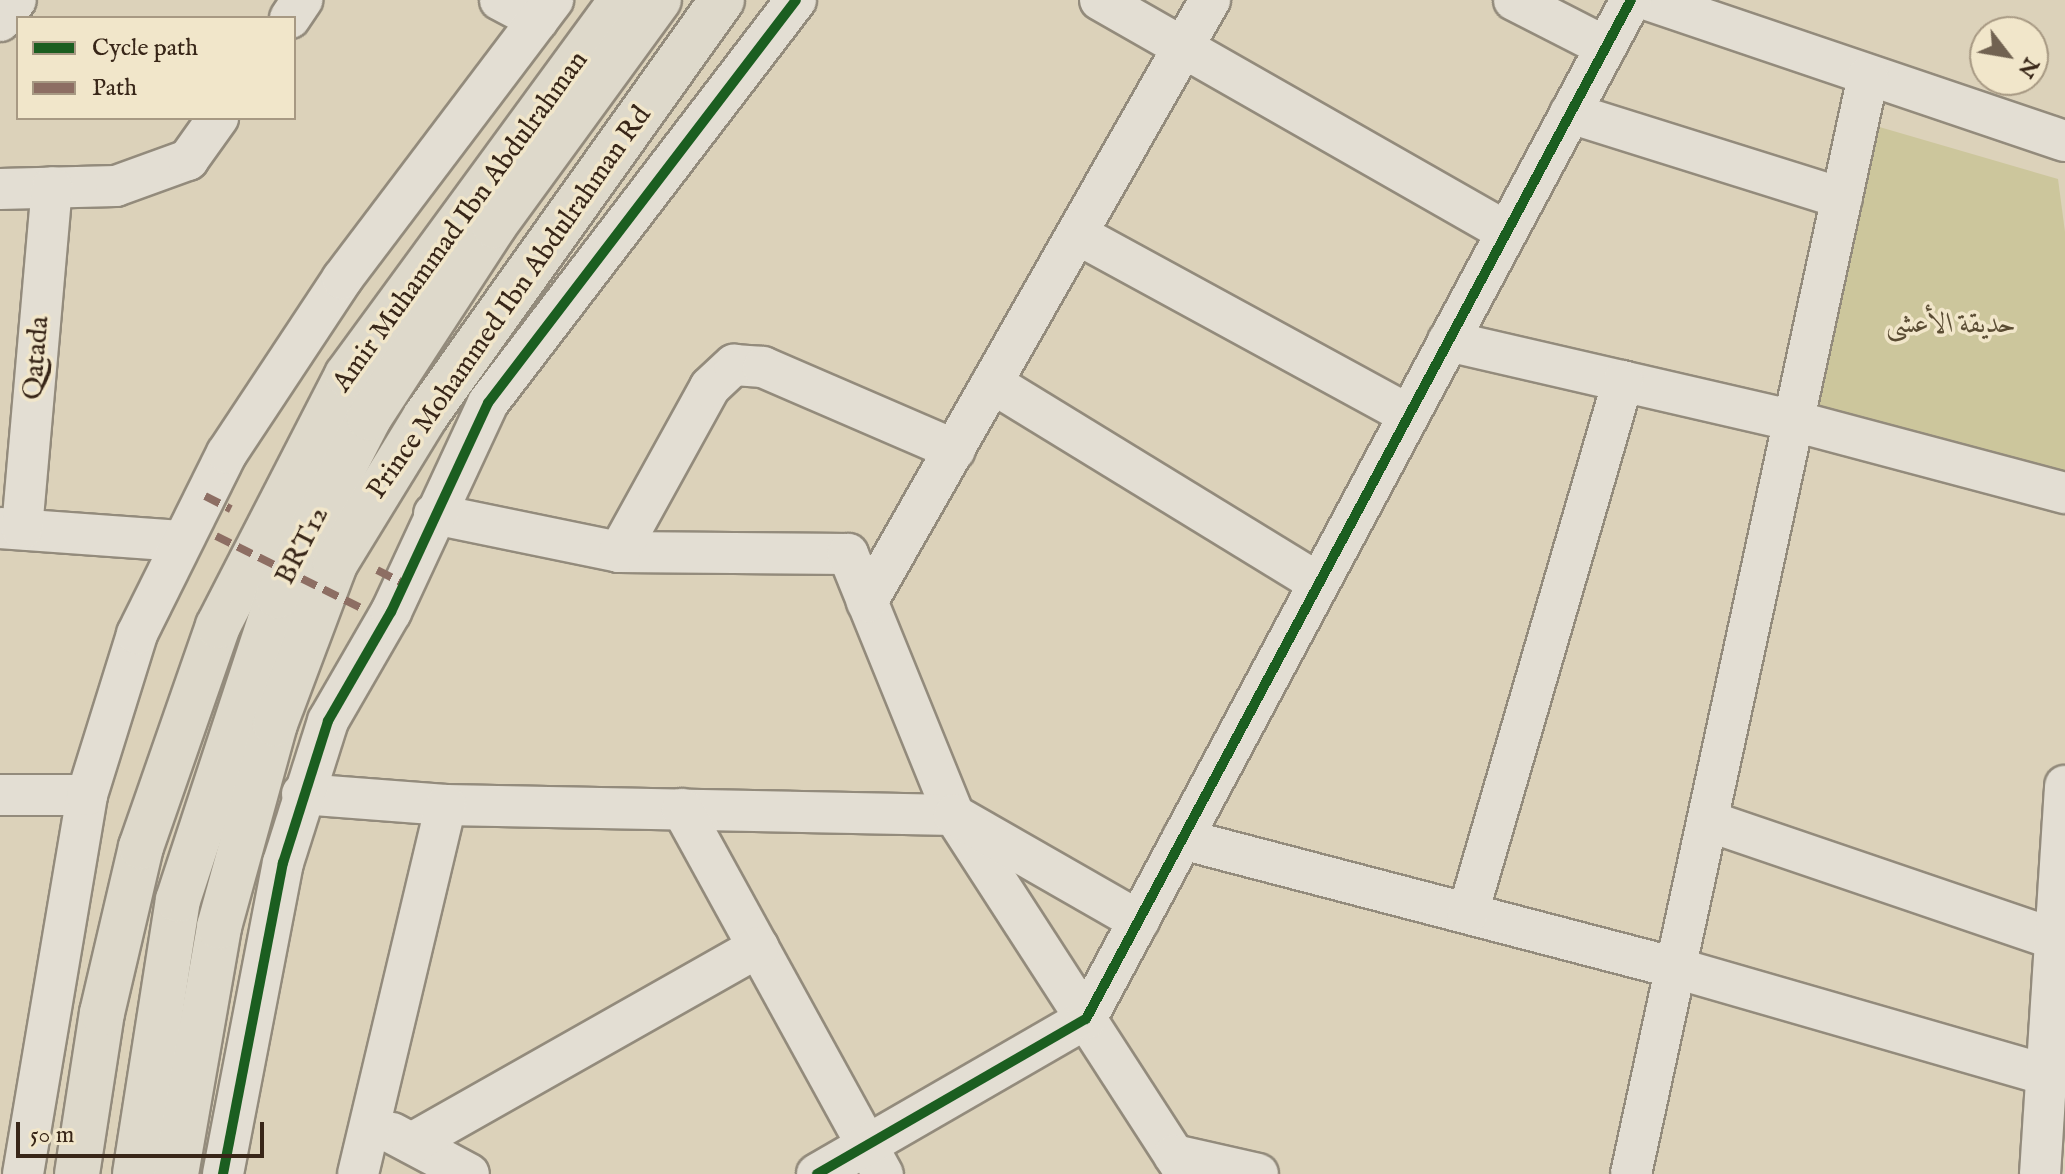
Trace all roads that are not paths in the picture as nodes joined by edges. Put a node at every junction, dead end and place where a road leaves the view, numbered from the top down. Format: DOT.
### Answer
graph roads {
  1 [pos="500,0"];
  2 [pos="621,0"];
  3 [pos="659,0"];
  4 [pos="722,0"];
  5 [pos="796,0"];
  6 [pos="1100,0"];
  7 [pos="1210,0"];
  8 [pos="1514,0"];
  9 [pos="1631,0"];
  10 [pos="1648,0"];
  11 [pos="545,10"];
  12 [pos="1183,47"];
  13 [pos="1606,47"];
  14 [pos="1868,76"];
  15 [pos="1570,113"];
  16 [pos="217,120"];
  17 [pos="2065,141"];
  18 [pos="52,187"];
  19 [pos="0,189"];
  20 [pos="1842,198"];
  21 [pos="1506,232"];
  22 [pos="1077,234"];
  23 [pos="1448,341"];
  24 [pos="1623,381"];
  25 [pos="992,383"];
  26 [pos="1409,415"];
  27 [pos="1794,421"];
  28 [pos="955,450"];
  29 [pos="2065,493"];
  30 [pos="434,514"];
  31 [pos="11,529"];
  32 [pos="182,541"];
  33 [pos="619,552"];
  34 [pos="1319,583"];
  35 [pos="867,602"];
  36 [pos="2065,786"];
  37 [pos="302,794"];
  38 [pos="0,795"];
  39 [pos="87,795"];
  40 [pos="446,805"];
  41 [pos="682,809"];
  42 [pos="954,815"];
  43 [pos="1708,821"];
  44 [pos="1182,839"];
  45 [pos="1468,913"];
  46 [pos="1139,921"];
  47 [pos="2055,939"];
  48 [pos="758,947"];
  49 [pos="1676,968"];
  50 [pos="1086,1019"];
  51 [pos="2046,1075"];
  52 [pos="370,1122"];
  53 [pos="412,1143"];
  54 [pos="876,1160"];
  55 [pos="2049,1162"];
  56 [pos="1180,1164"];
  57 [pos="23,1174"];
  58 [pos="77,1174"];
  59 [pos="135,1174"];
  60 [pos="176,1174"];
  61 [pos="223,1174"];
  62 [pos="358,1174"];
  63 [pos="469,1174"];
  64 [pos="817,1174"];
  65 [pos="1258,1174"];
  66 [pos="1631,1174"];
  1 -- 11 [label="street"];
  2 -- 58 [label="main road, Amir Muhammad Ibn Abdulrahman"];
  3 -- 59 [label="main road, BRT12"];
  4 -- 60 [label="main road, Prince Mohammed Ibn Abdulrahman Rd"];
  5 -- 30 [label="street"];
  6 -- 12 [label="street"];
  7 -- 12 [label="street"];
  8 -- 13 [label="street"];
  9 -- 13 [label="street"];
  10 -- 14 [label="street"];
  11 -- 32 [label="street"];
  12 -- 21 [label="street"];
  12 -- 22 [label="street"];
  13 -- 15 [label="street"];
  14 -- 17 [label="street"];
  14 -- 20 [label="street"];
  15 -- 20 [label="street"];
  15 -- 21 [label="street"];
  16 -- 18 [label="street"];
  18 -- 19 [label="street"];
  18 -- 31 [label="street, Qatada"];
  20 -- 27 [label="street"];
  21 -- 23 [label="street"];
  22 -- 25 [label="street"];
  22 -- 26 [label="street"];
  23 -- 24 [label="street"];
  23 -- 26 [label="street"];
  24 -- 27 [label="street"];
  24 -- 45 [label="street"];
  25 -- 28 [label="street"];
  25 -- 34 [label="street"];
  26 -- 34 [label="street"];
  27 -- 29 [label="street"];
  27 -- 43 [label="street"];
  28 -- 33 [label="street"];
  28 -- 35 [label="street"];
  30 -- 33 [label="street"];
  30 -- 37 [label="street"];
  31 -- 32 [label="street"];
  32 -- 39 [label="street"];
  33 -- 35 [label="street"];
  34 -- 44 [label="street"];
  35 -- 42 [label="street"];
  36 -- 47 [label="street"];
  37 -- 40 [label="street"];
  37 -- 61 [label="street"];
  38 -- 39 [label="street"];
  39 -- 57 [label="street"];
  40 -- 41 [label="street"];
  40 -- 52 [label="street"];
  41 -- 42 [label="street"];
  41 -- 48 [label="street"];
  42 -- 46 [label="street"];
  42 -- 50 [label="street"];
  43 -- 47 [label="street"];
  43 -- 49 [label="street"];
  44 -- 45 [label="street"];
  44 -- 46 [label="street"];
  45 -- 49 [label="street"];
  46 -- 50 [label="street"];
  47 -- 51 [label="street"];
  48 -- 53 [label="street"];
  48 -- 54 [label="street"];
  49 -- 51 [label="street"];
  49 -- 66 [label="street"];
  50 -- 54 [label="street"];
  50 -- 56 [label="street"];
  51 -- 55 [label="street"];
  52 -- 53 [label="street"];
  52 -- 62 [label="street"];
  53 -- 63 [label="street"];
  54 -- 64 [label="street"];
  56 -- 65 [label="street"];
}
